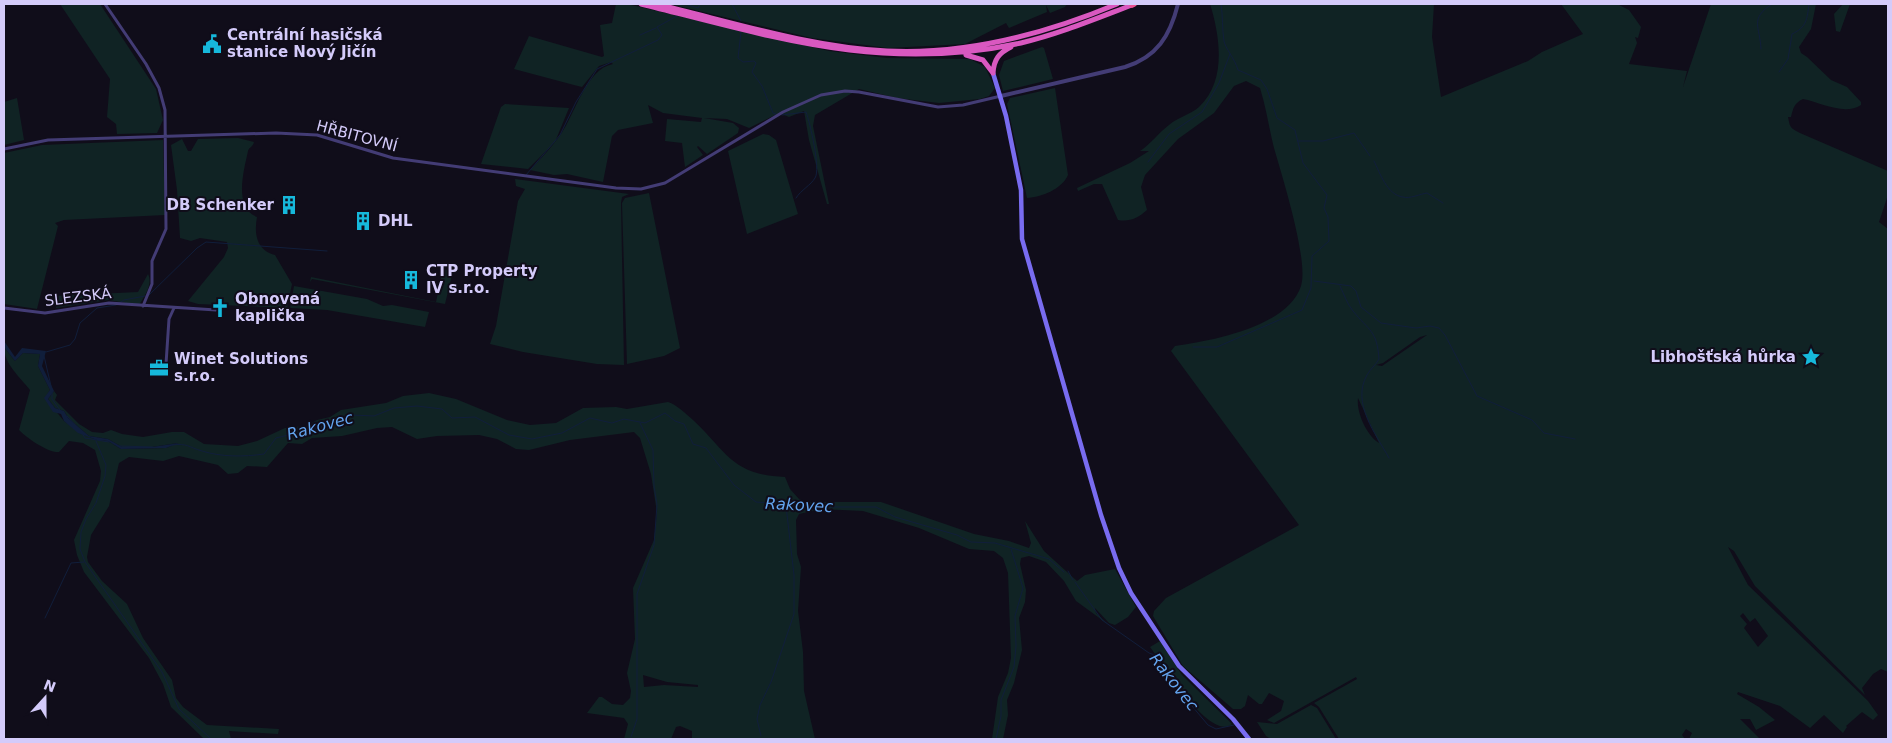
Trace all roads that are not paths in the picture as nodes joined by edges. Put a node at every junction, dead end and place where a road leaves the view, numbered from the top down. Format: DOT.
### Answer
graph roads {
  1 [pos="105,4"];
  2 [pos="641,4"];
  3 [pos="656,4"];
  4 [pos="1117,4"];
  5 [pos="1133,4"];
  6 [pos="1178,4"];
  7 [pos="1022,42"];
  8 [pos="948,54"];
  9 [pos="993,73"];
  10 [pos="1001,96"];
  11 [pos="166,136"];
  12 [pos="4,149"];
  13 [pos="143,306"];
  14 [pos="4,308"];
  15 [pos="174,308"];
  16 [pos="216,310"];
  17 [pos="166,364"];
  18 [pos="1249,739"];
  1 -- 11 [label="street"];
  2 -- 8 [label="highway"];
  3 -- 4 [label="highway"];
  5 -- 7 [label="highway"];
  6 -- 10 [label="street"];
  7 -- 8 [label="highway"];
  7 -- 9 [label="highway"];
  8 -- 9 [label="highway"];
  9 -- 10 [label="main road"];
  10 -- 11 [label="street, HŘBITOVNÍ"];
  10 -- 18 [label="main road"];
  11 -- 12 [label="street, HŘBITOVNÍ"];
  11 -- 13 [label="street"];
  13 -- 14 [label="street, SLEZSKÁ"];
  13 -- 15 [label="street, SLEZSKÁ"];
  15 -- 16 [label="street, SLEZSKÁ"];
  15 -- 17 [label="street"];
}
